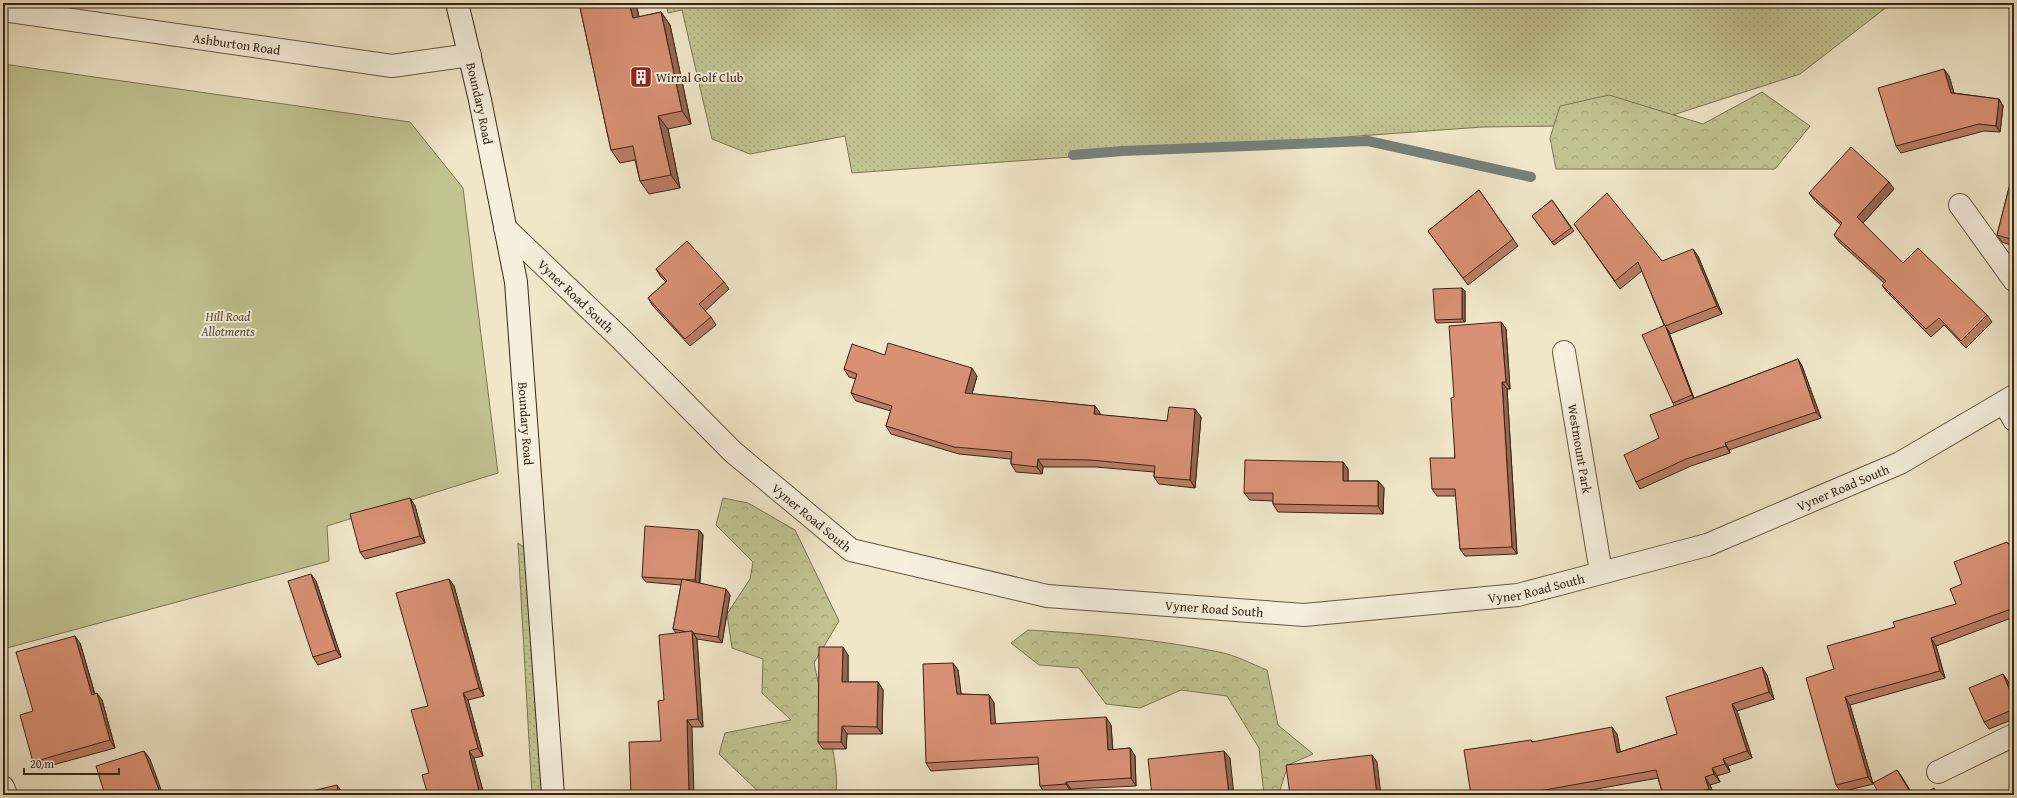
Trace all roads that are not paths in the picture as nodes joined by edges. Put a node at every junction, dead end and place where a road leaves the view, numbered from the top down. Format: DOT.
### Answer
graph roads {
  1 [pos="457,3"];
  2 [pos="3,10"];
  3 [pos="470,55"];
  4 [pos="1960,205"];
  5 [pos="505,228"];
  6 [pos="2014,280"];
  7 [pos="1564,352"];
  8 [pos="2011,406"];
  9 [pos="1601,572"];
  10 [pos="2014,735"];
  11 [pos="1938,772"];
  12 [pos="3,787"];
  13 [pos="6,795"];
  14 [pos="553,795"];
  1 -- 3 [label="street, Boundary Road"];
  2 -- 3 [label="street, Ashburton Road"];
  3 -- 5 [label="street, Boundary Road"];
  4 -- 6 [label="street"];
  5 -- 9 [label="street, Vyner Road South"];
  5 -- 14 [label="street, Boundary Road"];
  7 -- 9 [label="street, Westmount Park"];
  8 -- 9 [label="street, Vyner Road South"];
  10 -- 11 [label="street"];
  12 -- 13 [label="street"];
}
